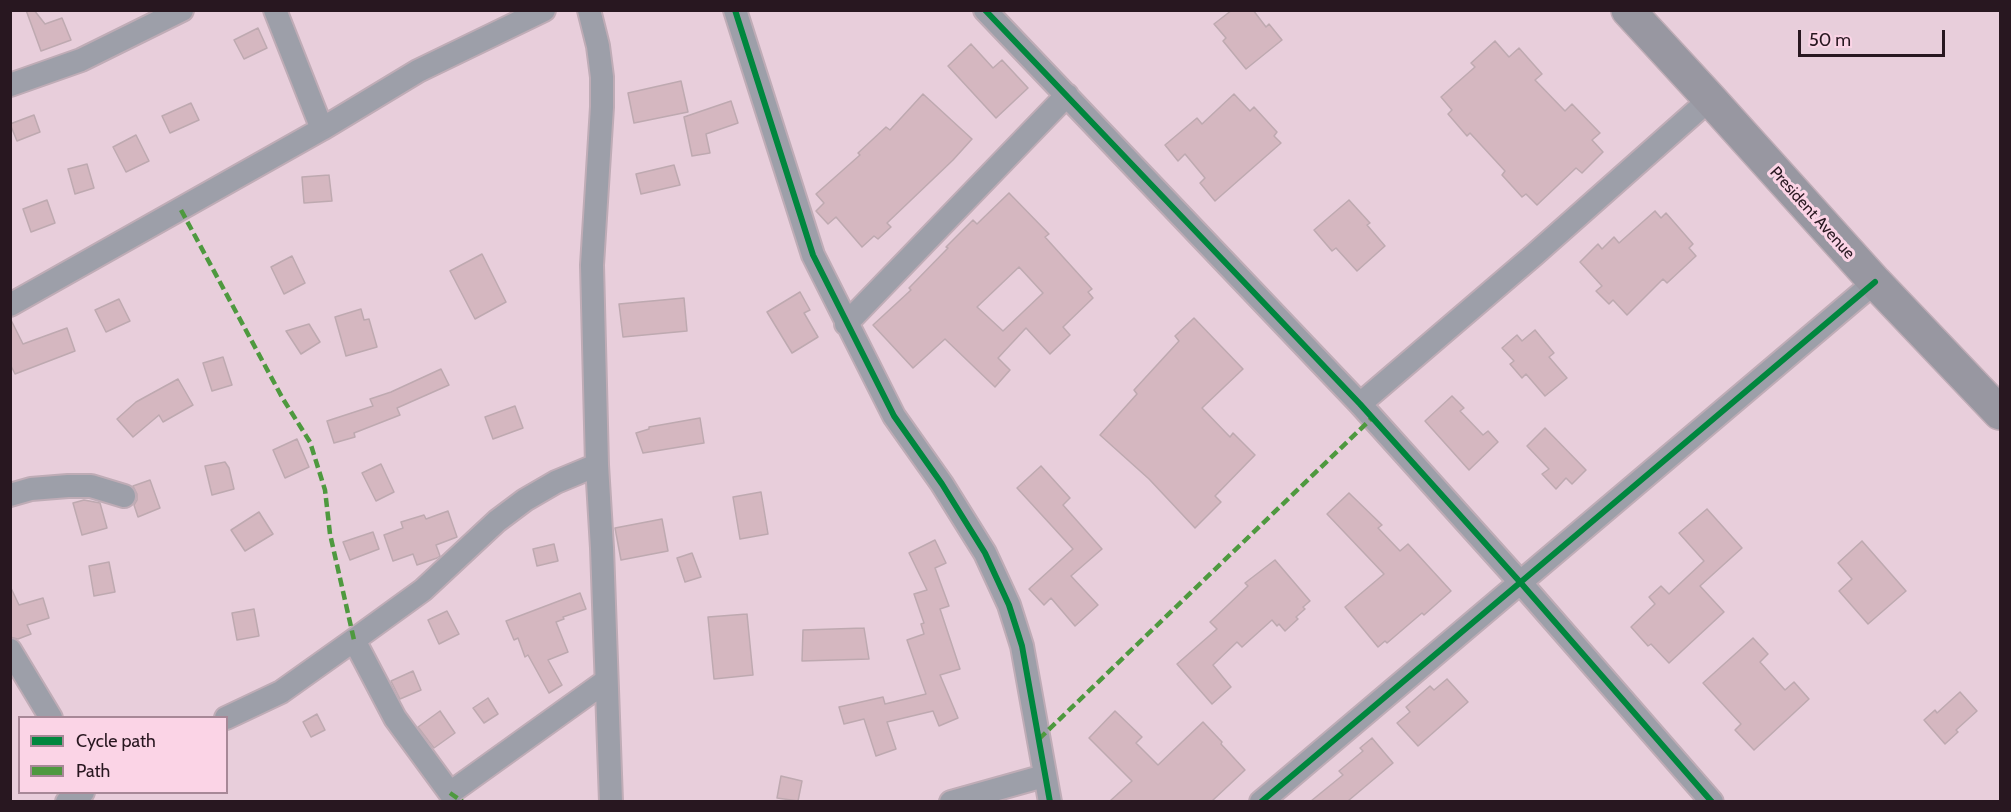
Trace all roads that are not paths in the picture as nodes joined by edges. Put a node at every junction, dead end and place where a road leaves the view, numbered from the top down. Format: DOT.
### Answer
graph roads {
  1 [pos="182,10"];
  2 [pos="275,10"];
  3 [pos="544,10"];
  4 [pos="589,10"];
  5 [pos="735,10"];
  6 [pos="985,10"];
  7 [pos="1628,10"];
  8 [pos="10,85"];
  9 [pos="1067,95"];
  10 [pos="1710,99"];
  11 [pos="322,129"];
  12 [pos="1875,282"];
  13 [pos="10,306"];
  14 [pos="846,324"];
  15 [pos="1360,404"];
  16 [pos="2001,413"];
  17 [pos="597,465"];
  18 [pos="10,495"];
  19 [pos="124,496"];
  20 [pos="1520,582"];
  21 [pos="354,640"];
  22 [pos="10,650"];
  23 [pos="606,681"];
  24 [pos="50,716"];
  25 [pos="228,716"];
  26 [pos="1044,776"];
  27 [pos="446,797"];
  28 [pos="611,801"];
  29 [pos="951,801"];
  30 [pos="1050,801"];
  31 [pos="1261,801"];
  32 [pos="1712,801"];
  1 -- 8 [label="street"];
  2 -- 11 [label="street"];
  3 -- 11 [label="street"];
  4 -- 17 [label="street"];
  5 -- 14 [label="street"];
  6 -- 9 [label="street"];
  7 -- 10 [label="main road, President Avenue"];
  9 -- 14 [label="street"];
  9 -- 15 [label="street"];
  10 -- 12 [label="main road, President Avenue"];
  10 -- 15 [label="street"];
  11 -- 13 [label="street"];
  12 -- 16 [label="main road, President Avenue"];
  12 -- 20 [label="street"];
  14 -- 26 [label="street"];
  15 -- 20 [label="street"];
  17 -- 21 [label="street"];
  17 -- 23 [label="street"];
  18 -- 19 [label="street"];
  20 -- 31 [label="street"];
  20 -- 32 [label="street"];
  21 -- 25 [label="street"];
  21 -- 27 [label="street"];
  22 -- 24 [label="street"];
  23 -- 27 [label="street"];
  23 -- 28 [label="street"];
  26 -- 29 [label="street"];
  26 -- 30 [label="street"];
}
